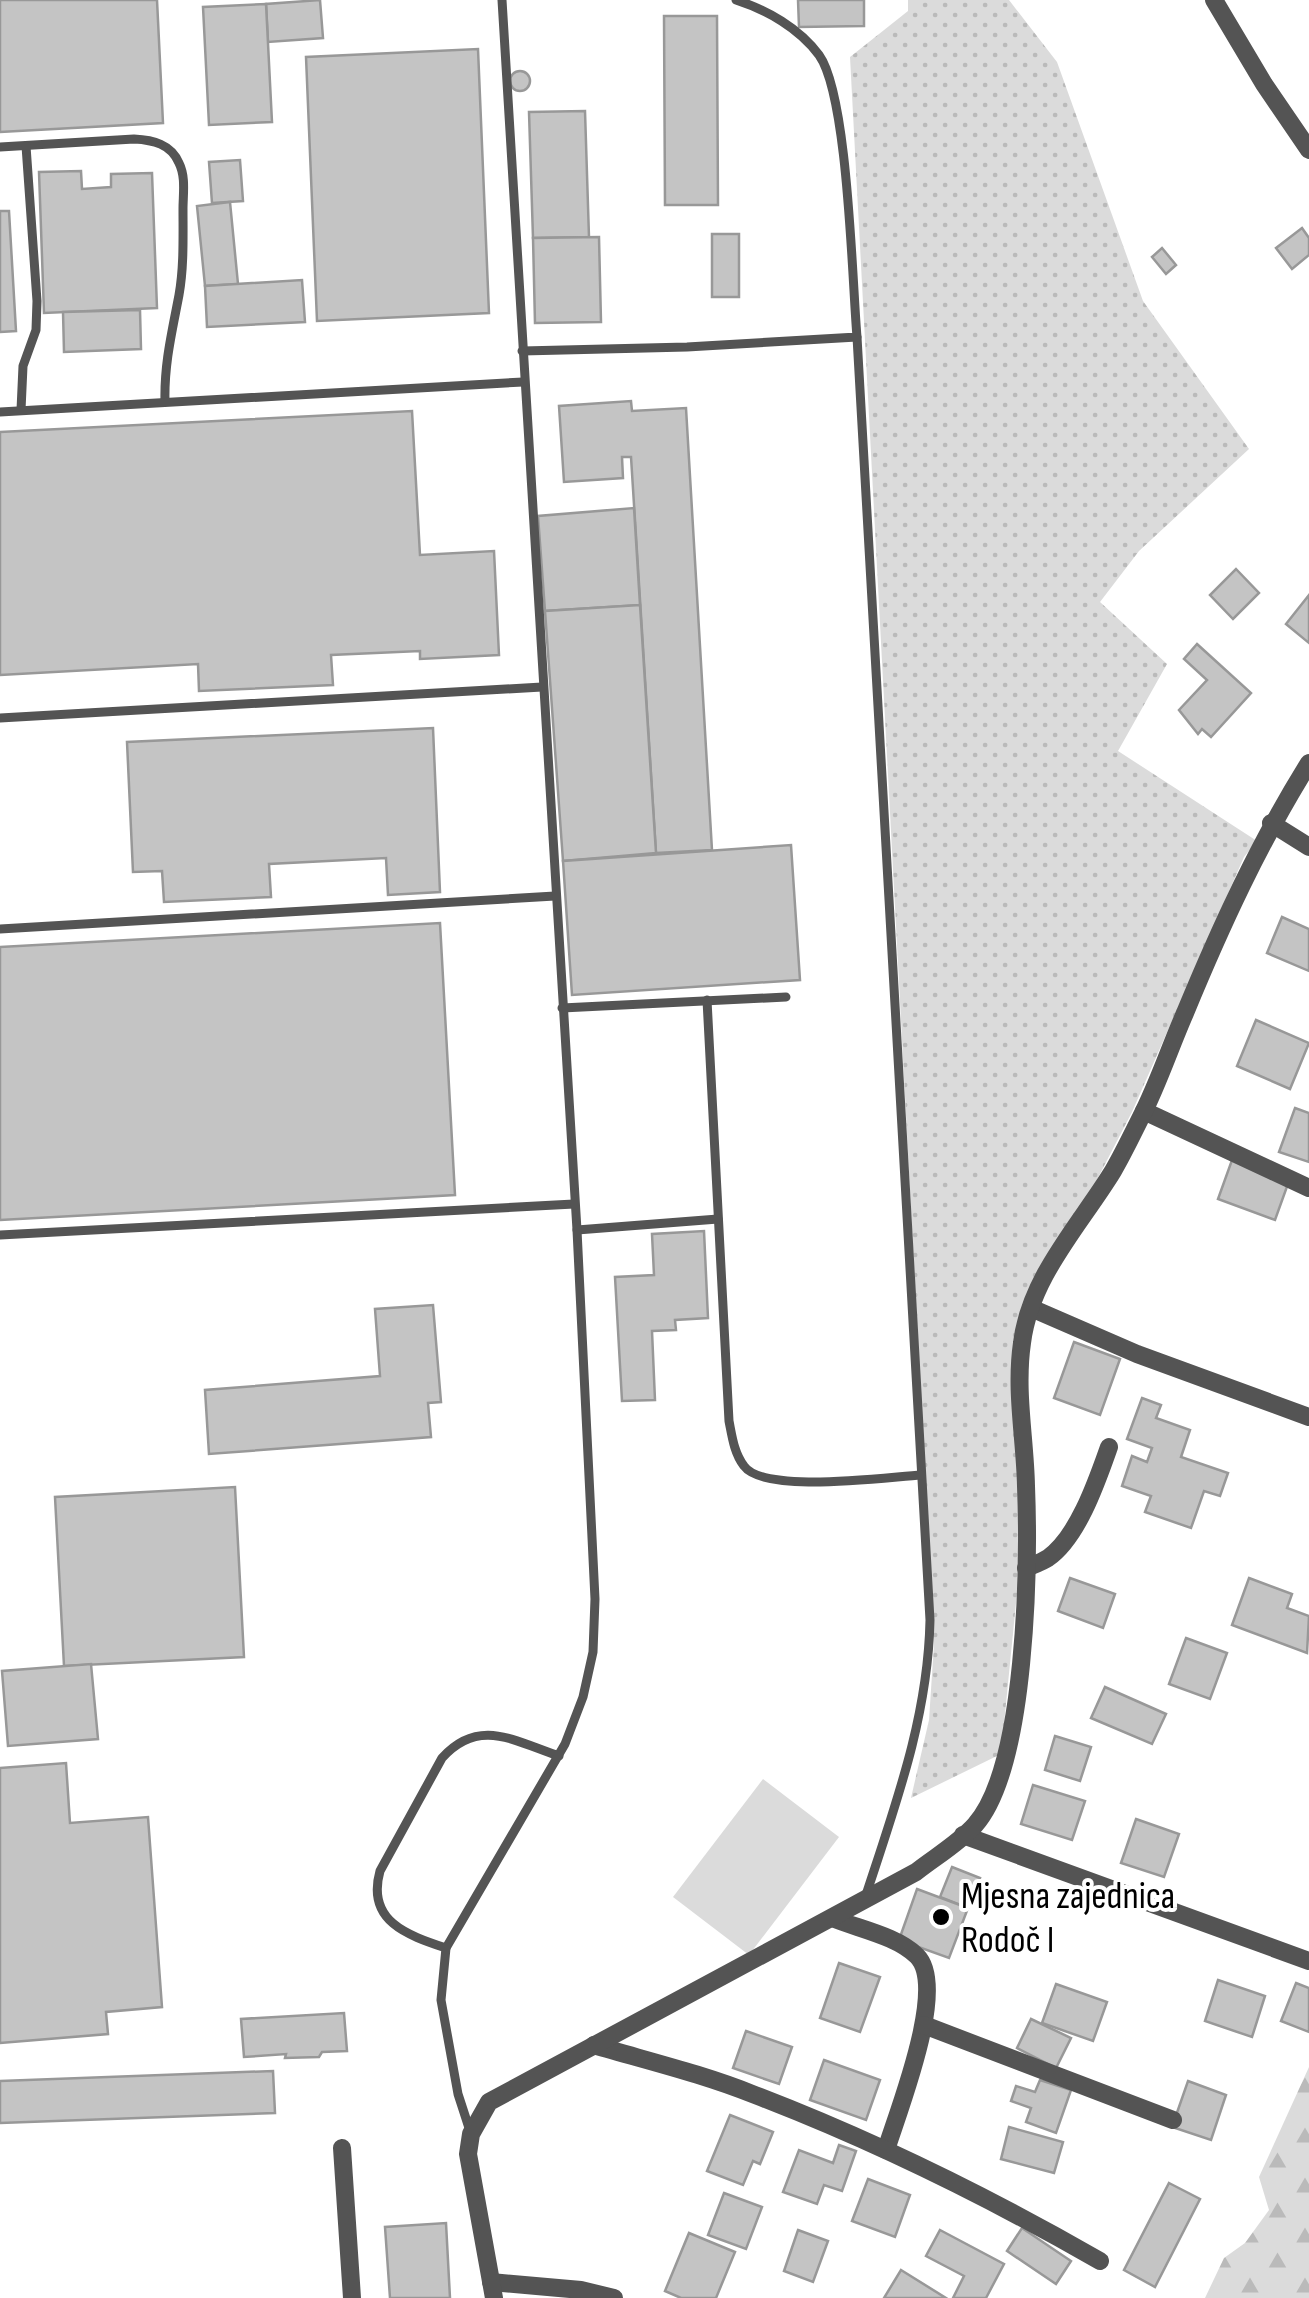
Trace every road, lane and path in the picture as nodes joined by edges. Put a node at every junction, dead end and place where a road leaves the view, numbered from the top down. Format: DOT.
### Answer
graph roads {
  1 [pos="502,0"];
  2 [pos="736,0"];
  3 [pos="775,0"];
  4 [pos="1214,0"];
  5 [pos="775,16"];
  6 [pos="26,146"];
  7 [pos="0,147"];
  8 [pos="1309,150"];
  9 [pos="857,337"];
  10 [pos="522,351"];
  11 [pos="524,382"];
  12 [pos="165,402"];
  13 [pos="21,410"];
  14 [pos="0,412"];
  15 [pos="542,687"];
  16 [pos="0,718"];
  17 [pos="1309,763"];
  18 [pos="1271,824"];
  19 [pos="1309,847"];
  20 [pos="555,896"];
  21 [pos="0,929"];
  22 [pos="786,996"];
  23 [pos="707,1000"];
  24 [pos="562,1008"];
  25 [pos="1144,1112"];
  26 [pos="1309,1188"];
  27 [pos="574,1204"];
  28 [pos="718,1219"];
  29 [pos="576,1230"];
  30 [pos="0,1236"];
  31 [pos="1031,1308"];
  32 [pos="1309,1417"];
  33 [pos="1110,1448"];
  34 [pos="921,1475"];
  35 [pos="1026,1568"];
  36 [pos="558,1756"];
  37 [pos="963,1834"];
  38 [pos="865,1900"];
  39 [pos="832,1918"];
  40 [pos="446,1948"];
  41 [pos="1309,1962"];
  42 [pos="924,2025"];
  43 [pos="594,2045"];
  44 [pos="1174,2120"];
  45 [pos="471,2134"];
  46 [pos="342,2148"];
  47 [pos="886,2150"];
  48 [pos="1100,2261"];
  49 [pos="493,2290"];
  50 [pos="352,2298"];
  51 [pos="614,2298"];
  1 -- 10 [label="lane"];
  2 -- 5 [label="lane"];
  3 -- 5 [label="lane"];
  4 -- 8 [label="street"];
  5 -- 9 [label="lane"];
  6 -- 7 [label="lane"];
  6 -- 12 [label="lane"];
  6 -- 13 [label="lane"];
  9 -- 10 [label="lane"];
  9 -- 34 [label="lane"];
  10 -- 11 [label="lane"];
  11 -- 12 [label="lane"];
  11 -- 15 [label="lane"];
  12 -- 13 [label="lane"];
  13 -- 14 [label="lane"];
  15 -- 16 [label="lane"];
  15 -- 20 [label="lane"];
  17 -- 18 [label="street"];
  18 -- 19 [label="street"];
  18 -- 25 [label="street"];
  20 -- 21 [label="lane"];
  20 -- 24 [label="lane"];
  22 -- 23 [label="lane"];
  23 -- 24 [label="lane"];
  23 -- 28 [label="lane"];
  24 -- 27 [label="lane"];
  25 -- 26 [label="street"];
  25 -- 31 [label="street"];
  27 -- 29 [label="lane"];
  27 -- 30 [label="lane"];
  28 -- 29 [label="lane"];
  28 -- 34 [label="lane"];
  29 -- 36 [label="lane"];
  31 -- 32 [label="street"];
  31 -- 35 [label="street"];
  33 -- 35 [label="street"];
  34 -- 38 [label="lane"];
  35 -- 37 [label="street"];
  36 -- 40 [label="lane"];
  36 -- 40 [label="lane"];
  37 -- 38 [label="street"];
  37 -- 41 [label="street"];
  38 -- 39 [label="street"];
  39 -- 42 [label="street"];
  39 -- 43 [label="street"];
  40 -- 45 [label="lane"];
  42 -- 44 [label="street"];
  42 -- 47 [label="street"];
  43 -- 45 [label="street"];
  43 -- 47 [label="street"];
  45 -- 49 [label="street"];
  46 -- 50 [label="street"];
  47 -- 48 [label="street"];
  49 -- 51 [label="street"];
}
